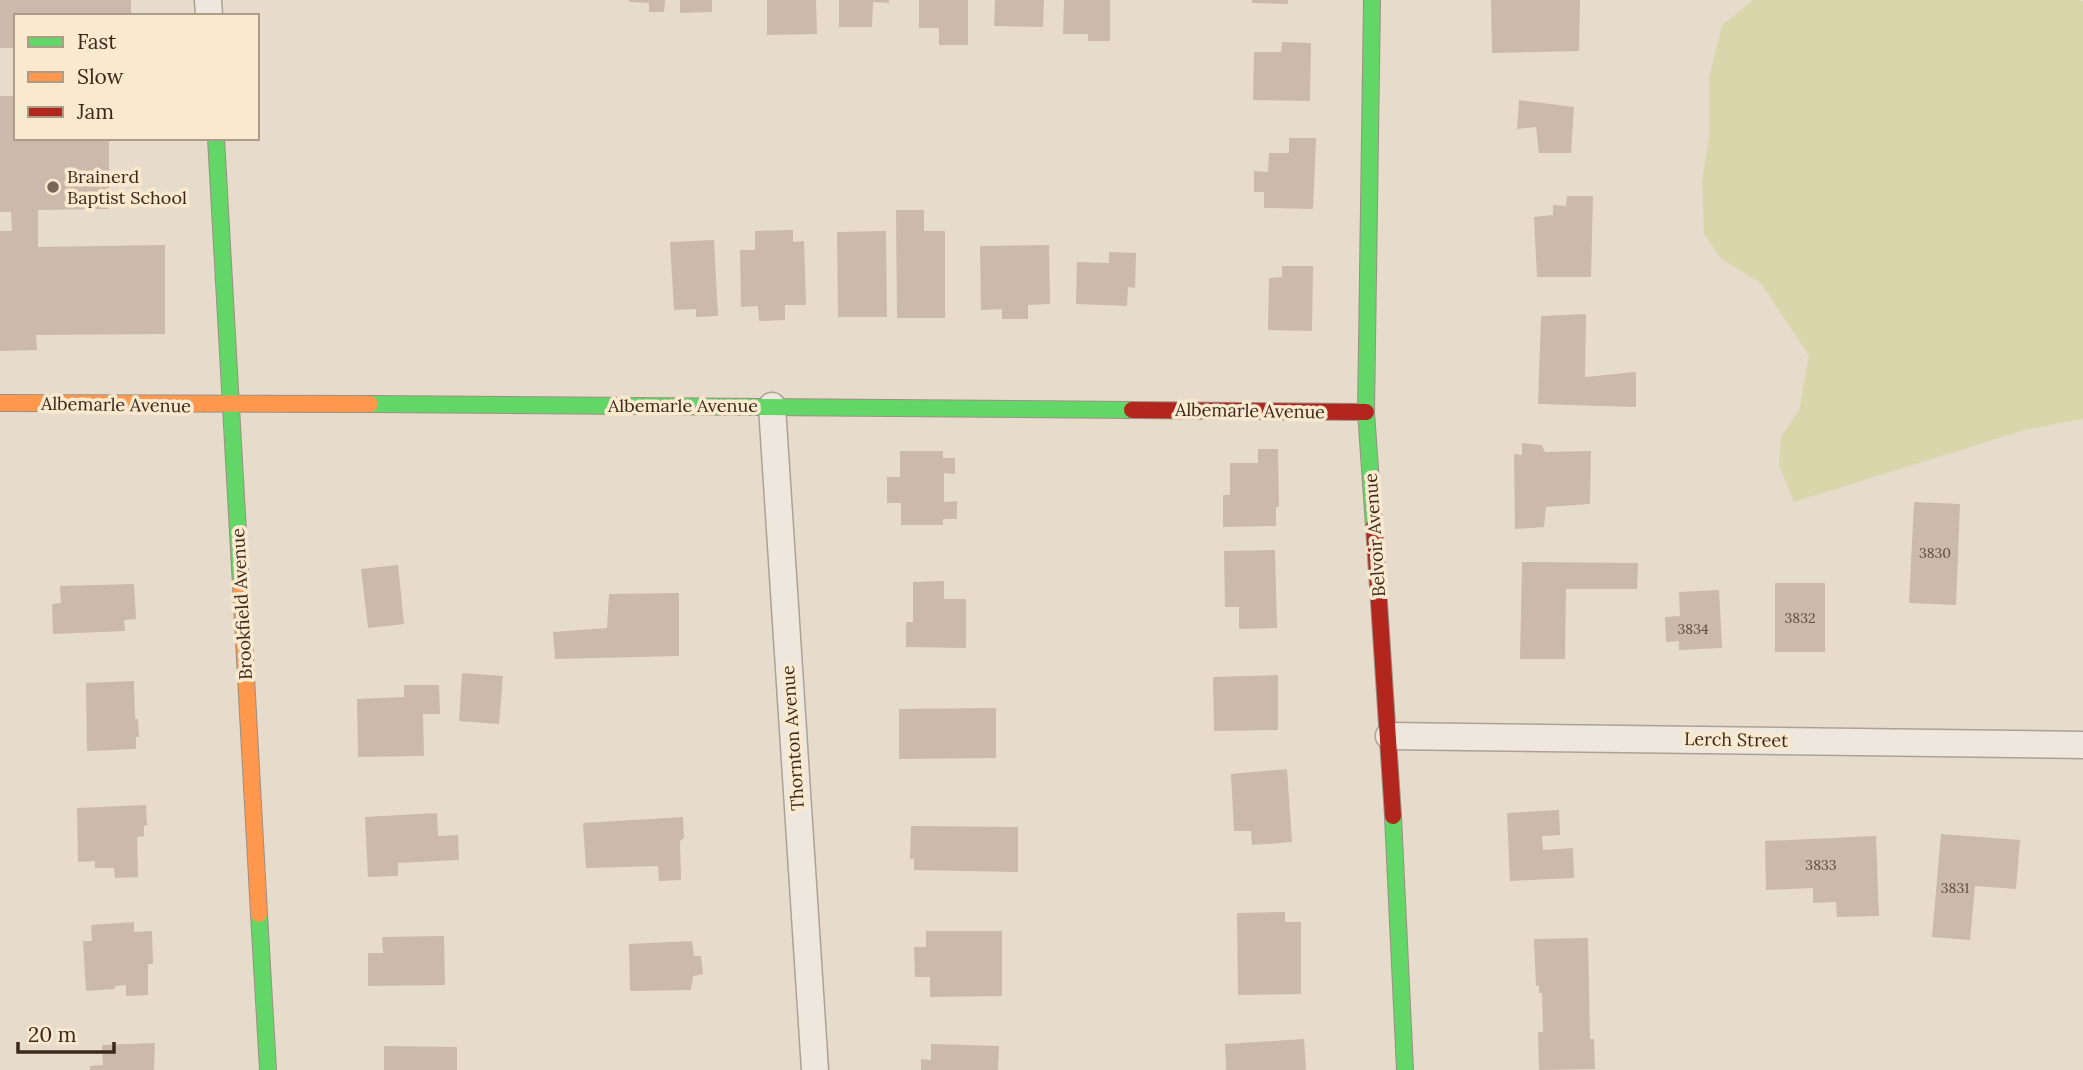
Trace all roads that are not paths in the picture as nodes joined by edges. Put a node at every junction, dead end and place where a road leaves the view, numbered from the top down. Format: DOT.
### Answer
graph roads {
  1 [pos="1372,0"];
  2 [pos="216,140"];
  3 [pos="0,403"];
  4 [pos="231,406"];
  5 [pos="772,406"];
  6 [pos="1366,412"];
  7 [pos="1389,736"];
  8 [pos="2083,745"];
  9 [pos="268,1070"];
  10 [pos="815,1070"];
  11 [pos="1405,1070"];
  1 -- 6 [label="street, Belvoir Avenue"];
  2 -- 4 [label="street, Brookfield Avenue"];
  3 -- 4 [label="street, Albemarle Avenue"];
  4 -- 5 [label="street, Albemarle Avenue"];
  4 -- 9 [label="street, Brookfield Avenue"];
  5 -- 6 [label="street, Albemarle Avenue"];
  5 -- 10 [label="street, Thornton Avenue"];
  6 -- 7 [label="street, Belvoir Avenue"];
  7 -- 8 [label="street, Lerch Street"];
  7 -- 11 [label="street, Belvoir Avenue"];
}
